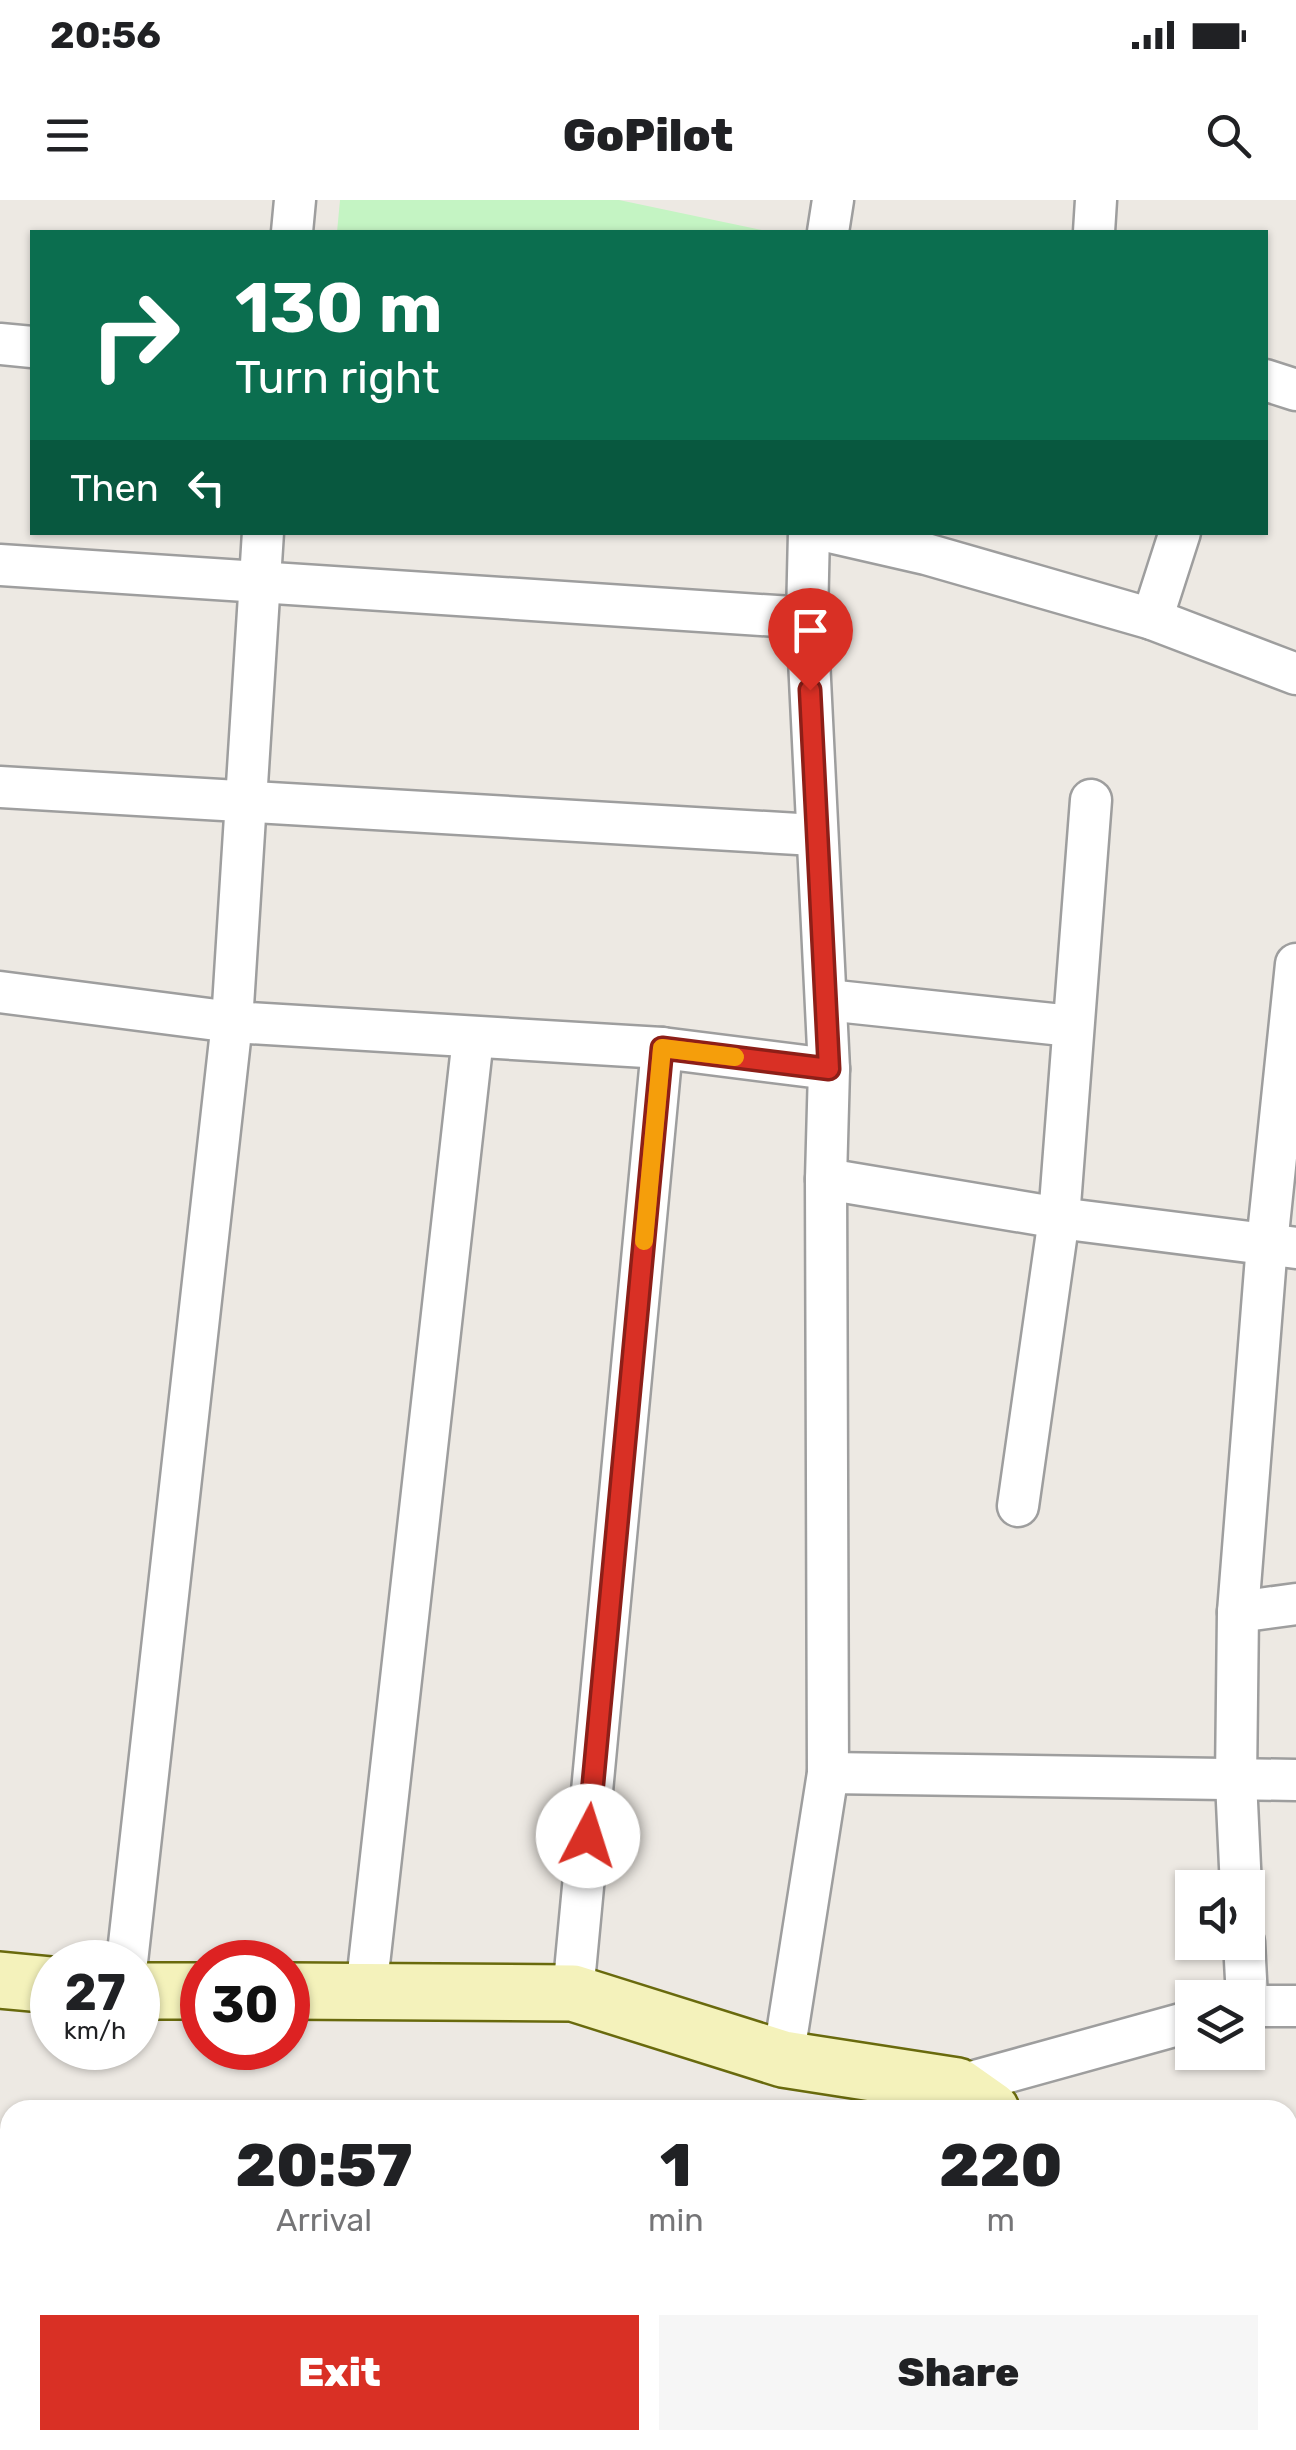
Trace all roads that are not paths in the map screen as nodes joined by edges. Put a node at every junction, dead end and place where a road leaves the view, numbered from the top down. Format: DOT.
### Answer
graph roads {
  1 [pos="295,200"];
  2 [pos="833,200"];
  3 [pos="1096,200"];
  4 [pos="292,230"];
  5 [pos="828,230"];
  6 [pos="1094,230"];
  7 [pos="0,344"];
  8 [pos="30,347"];
  9 [pos="1268,381"];
  10 [pos="1296,390"];
  11 [pos="264,535"];
  12 [pos="809,535"];
  13 [pos="843,535"];
  14 [pos="1179,535"];
  15 [pos="0,565"];
  16 [pos="259,580"];
  17 [pos="807,618"];
  18 [pos="1152,618"];
  19 [pos="1296,674"];
  20 [pos="0,787"];
  21 [pos="1091,800"];
  22 [pos="245,804"];
  23 [pos="815,835"];
  24 [pos="1296,964"];
  25 [pos="0,992"];
  26 [pos="827,1000"];
  27 [pos="232,1022"];
  28 [pos="1072,1026"];
  29 [pos="473,1038"];
  30 [pos="662,1048"];
  31 [pos="829,1069"];
  32 [pos="826,1179"];
  33 [pos="1060,1218"];
  34 [pos="1281,1246"];
  35 [pos="1018,1506"];
  36 [pos="1296,1604"];
  37 [pos="1238,1612"];
  38 [pos="828,1772"];
  39 [pos="1236,1780"];
  40 [pos="1296,1780"];
  41 [pos="1240,1870"];
  42 [pos="129,1940"];
  43 [pos="0,1980"];
  44 [pos="30,1983"];
  45 [pos="310,1991"];
  46 [pos="366,1991"];
  47 [pos="573,1993"];
  48 [pos="1265,2006"];
  49 [pos="1296,2006"];
  50 [pos="1175,2027"];
  51 [pos="783,2059"];
  52 [pos="974,2098"];
  1 -- 4 [label="street"];
  2 -- 5 [label="street"];
  3 -- 6 [label="street"];
  7 -- 8 [label="street"];
  9 -- 10 [label="street"];
  11 -- 16 [label="street"];
  12 -- 17 [label="street"];
  13 -- 18 [label="street"];
  14 -- 18 [label="street"];
  15 -- 16 [label="street"];
  16 -- 17 [label="street"];
  16 -- 22 [label="street"];
  17 -- 23 [label="street"];
  18 -- 19 [label="street"];
  20 -- 22 [label="street"];
  21 -- 28 [label="street"];
  22 -- 23 [label="street"];
  22 -- 27 [label="street"];
  23 -- 26 [label="street"];
  24 -- 34 [label="street"];
  25 -- 27 [label="street"];
  26 -- 28 [label="street"];
  26 -- 31 [label="street"];
  27 -- 29 [label="street"];
  27 -- 42 [label="street"];
  28 -- 33 [label="street"];
  29 -- 30 [label="street"];
  29 -- 46 [label="street"];
  30 -- 31 [label="street"];
  30 -- 47 [label="street"];
  31 -- 32 [label="street"];
  32 -- 33 [label="street"];
  32 -- 38 [label="street"];
  33 -- 34 [label="street"];
  33 -- 35 [label="street"];
  34 -- 37 [label="street"];
  36 -- 37 [label="street"];
  37 -- 39 [label="street"];
  38 -- 39 [label="street"];
  38 -- 51 [label="street"];
  39 -- 40 [label="street"];
  39 -- 41 [label="street"];
  43 -- 44 [label="street"];
  45 -- 46 [label="street"];
  46 -- 47 [label="street"];
  47 -- 51 [label="street"];
  48 -- 49 [label="street"];
  50 -- 52 [label="street"];
  51 -- 52 [label="street"];
}
